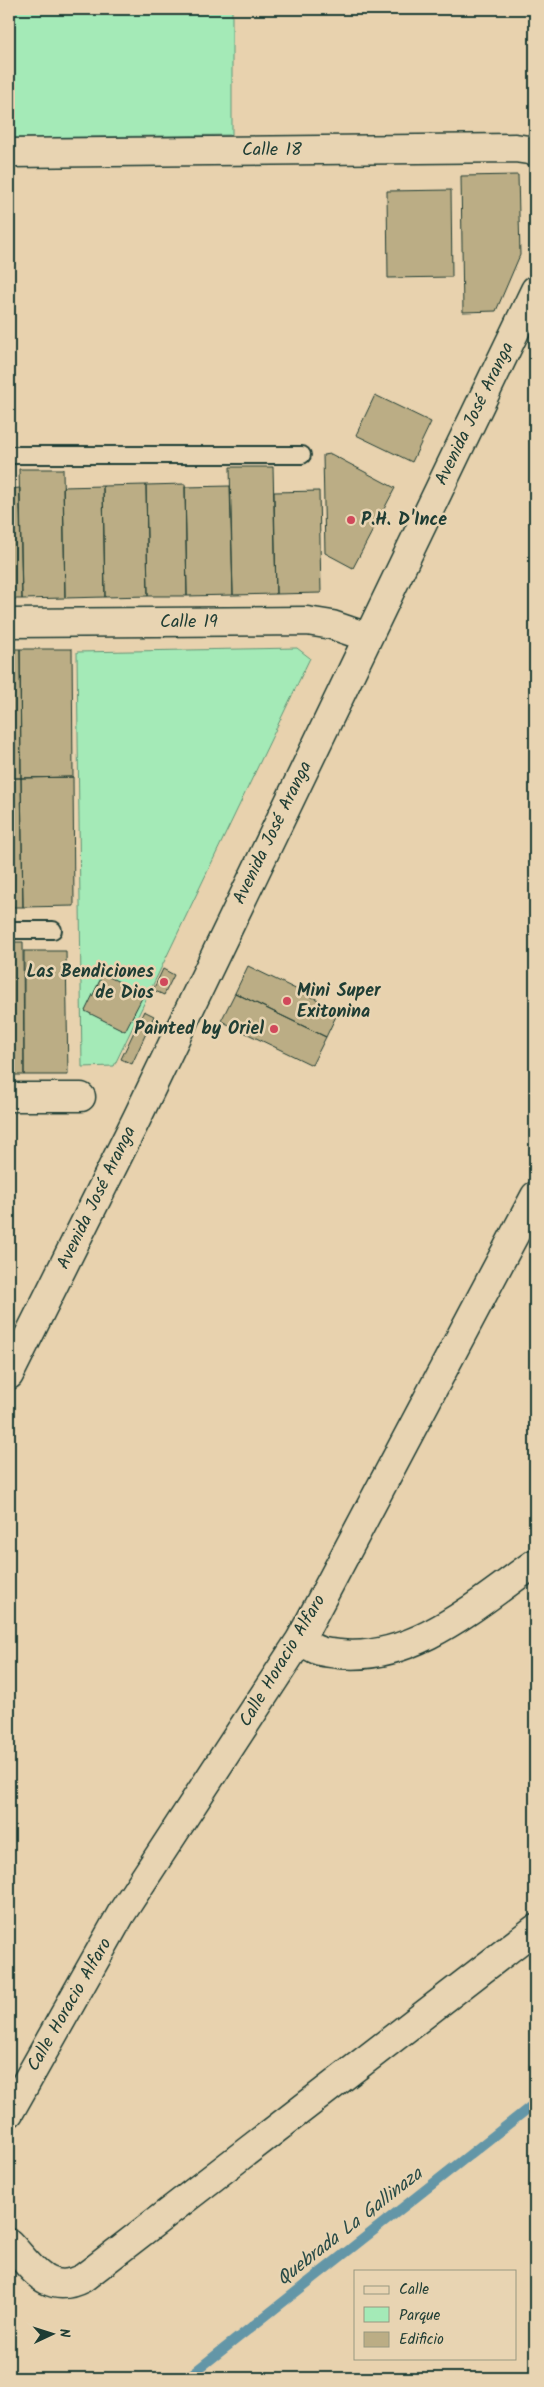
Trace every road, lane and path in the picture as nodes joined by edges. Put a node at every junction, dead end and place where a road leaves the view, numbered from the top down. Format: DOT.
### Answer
graph roads {
  1 [pos="535,151"];
  2 [pos="9,153"];
  3 [pos="535,290"];
  4 [pos="302,455"];
  5 [pos="9,456"];
  6 [pos="9,623"];
  7 [pos="367,637"];
  8 [pos="9,930"];
  9 [pos="53,930"];
  10 [pos="9,1097"];
  11 [pos="81,1097"];
  12 [pos="535,1196"];
  13 [pos="9,1375"];
  14 [pos="535,1563"];
  15 [pos="300,1640"];
  16 [pos="535,1929"];
  17 [pos="9,2113"];
  18 [pos="9,2243"];
  1 -- 2 [label="street, Calle 18"];
  3 -- 7 [label="street, Avenida José Aranga"];
  4 -- 5 [label="lane"];
  6 -- 7 [label="street, Calle 19"];
  7 -- 13 [label="street, Avenida José Aranga"];
  8 -- 9 [label="lane"];
  10 -- 11 [label="street"];
  12 -- 15 [label="street, Calle Horacio Alfaro"];
  14 -- 15 [label="street"];
  15 -- 17 [label="street, Calle Horacio Alfaro"];
  16 -- 18 [label="street"];
}
